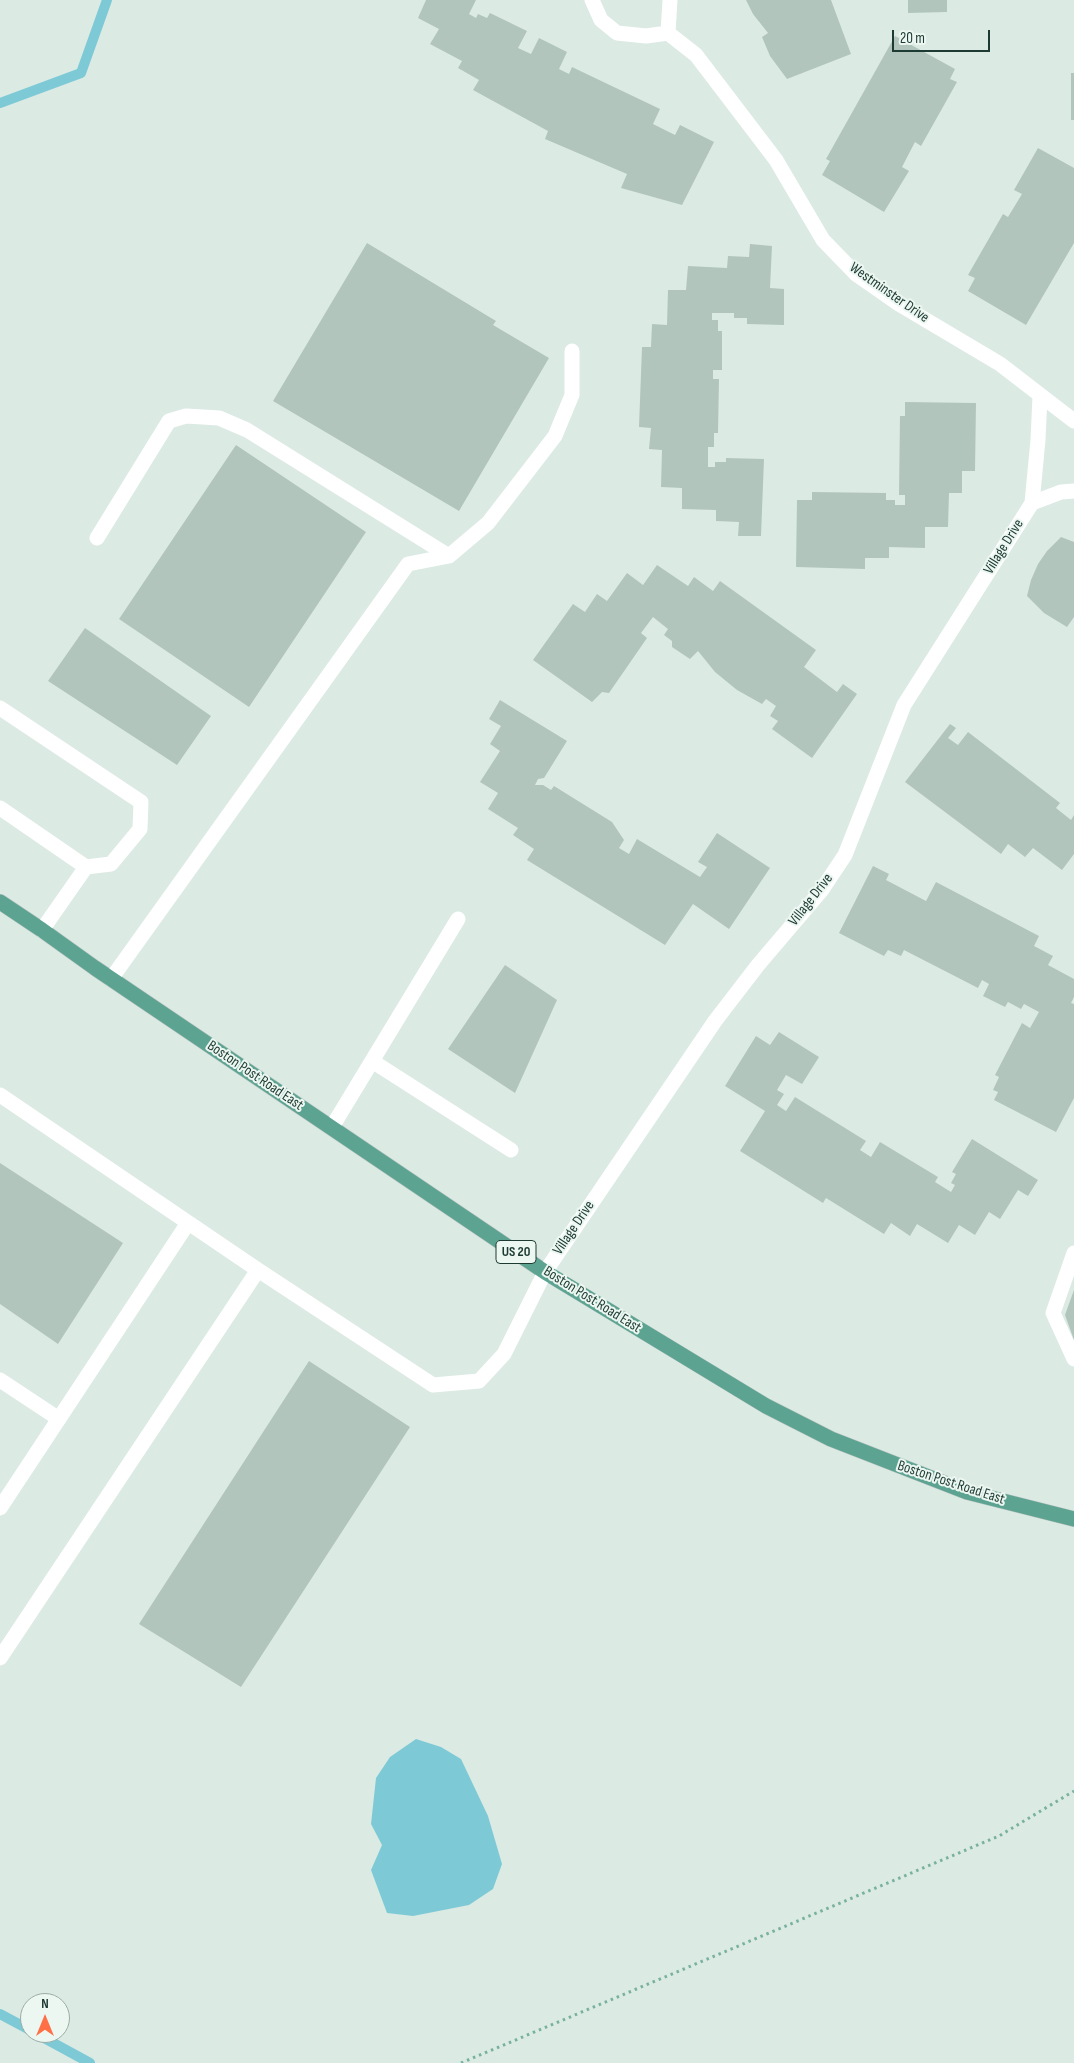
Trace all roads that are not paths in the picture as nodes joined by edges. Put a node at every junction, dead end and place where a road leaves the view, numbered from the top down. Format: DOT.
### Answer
graph roads {
  1 [pos="592,0"];
  2 [pos="670,0"];
  3 [pos="668,33"];
  4 [pos="572,351"];
  5 [pos="1040,396"];
  6 [pos="1074,421"];
  7 [pos="1074,491"];
  8 [pos="1032,503"];
  9 [pos="97,538"];
  10 [pos="449,556"];
  11 [pos="0,708"];
  12 [pos="0,808"];
  13 [pos="86,867"];
  14 [pos="0,902"];
  15 [pos="458,919"];
  16 [pos="42,930"];
  17 [pos="111,979"];
  18 [pos="372,1061"];
  19 [pos="0,1095"];
  20 [pos="332,1128"];
  21 [pos="511,1150"];
  22 [pos="188,1222"];
  23 [pos="1074,1254"];
  24 [pos="258,1270"];
  25 [pos="545,1272"];
  26 [pos="1074,1359"];
  27 [pos="0,1380"];
  28 [pos="58,1419"];
  29 [pos="0,1508"];
  30 [pos="1074,1520"];
  31 [pos="0,1658"];
  1 -- 3 [label="street"];
  2 -- 3 [label="street"];
  3 -- 5 [label="street, Westminster Drive"];
  4 -- 10 [label="street"];
  5 -- 6 [label="street, Westminster Drive"];
  5 -- 8 [label="street, Village Drive"];
  7 -- 8 [label="street, Village Drive"];
  8 -- 25 [label="street, Village Drive"];
  9 -- 10 [label="street"];
  10 -- 17 [label="street"];
  11 -- 13 [label="street"];
  12 -- 13 [label="street"];
  13 -- 16 [label="street"];
  14 -- 16 [label="main road, Boston Post Road East / US 20"];
  15 -- 18 [label="street"];
  16 -- 17 [label="main road, Boston Post Road East / US 20"];
  17 -- 20 [label="main road, Boston Post Road East / US 20"];
  18 -- 20 [label="street"];
  18 -- 21 [label="street"];
  19 -- 22 [label="street, Village Drive"];
  20 -- 25 [label="main road, Boston Post Road East / US 20"];
  22 -- 24 [label="street, Village Drive"];
  22 -- 28 [label="street"];
  23 -- 26 [label="street"];
  24 -- 25 [label="street, Village Drive"];
  24 -- 31 [label="street"];
  25 -- 30 [label="main road, Boston Post Road East / US 20"];
  27 -- 28 [label="street"];
  28 -- 29 [label="street"];
}
